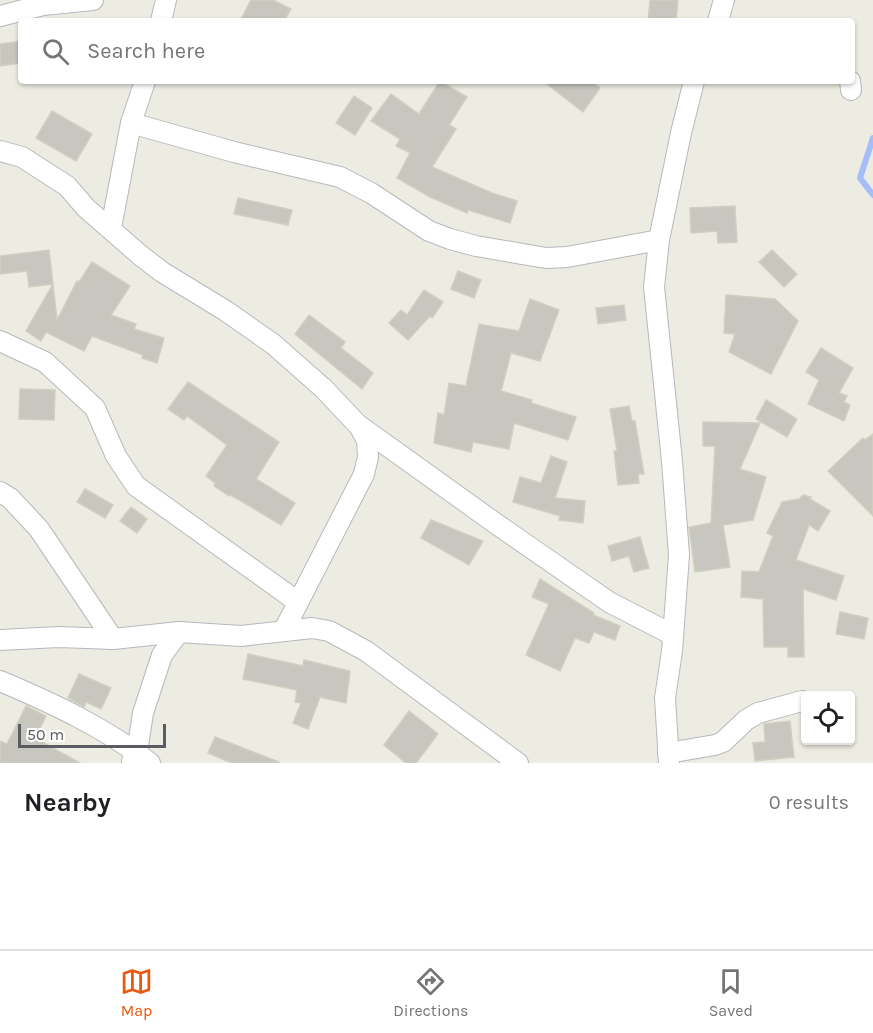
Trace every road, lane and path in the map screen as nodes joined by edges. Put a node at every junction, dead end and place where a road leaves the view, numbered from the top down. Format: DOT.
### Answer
graph roads {
  1 [pos="93,0"];
  2 [pos="166,0"];
  3 [pos="724,0"];
  4 [pos="0,16"];
  5 [pos="162,18"];
  6 [pos="719,18"];
  7 [pos="144,84"];
  8 [pos="693,84"];
  9 [pos="131,123"];
  10 [pos="0,151"];
  11 [pos="111,228"];
  12 [pos="659,240"];
  13 [pos="0,340"];
  14 [pos="359,426"];
  15 [pos="0,492"];
  16 [pos="298,602"];
  17 [pos="284,630"];
  18 [pos="179,632"];
  19 [pos="673,635"];
  20 [pos="113,639"];
  21 [pos="0,640"];
  22 [pos="0,681"];
  23 [pos="801,701"];
  24 [pos="669,758"];
  25 [pos="139,760"];
  26 [pos="518,763"];
  1 -- 4 [label="street"];
  2 -- 5 [label="street"];
  3 -- 6 [label="street"];
  7 -- 9 [label="street"];
  8 -- 12 [label="street"];
  9 -- 11 [label="street"];
  9 -- 12 [label="street"];
  10 -- 11 [label="street"];
  11 -- 14 [label="street"];
  12 -- 19 [label="street"];
  13 -- 16 [label="street"];
  14 -- 16 [label="street"];
  14 -- 19 [label="street"];
  15 -- 20 [label="street"];
  16 -- 17 [label="street"];
  17 -- 18 [label="street"];
  17 -- 26 [label="street"];
  18 -- 20 [label="street"];
  18 -- 25 [label="street"];
  19 -- 24 [label="street"];
  20 -- 21 [label="street"];
  22 -- 25 [label="street"];
  23 -- 24 [label="street"];
}
